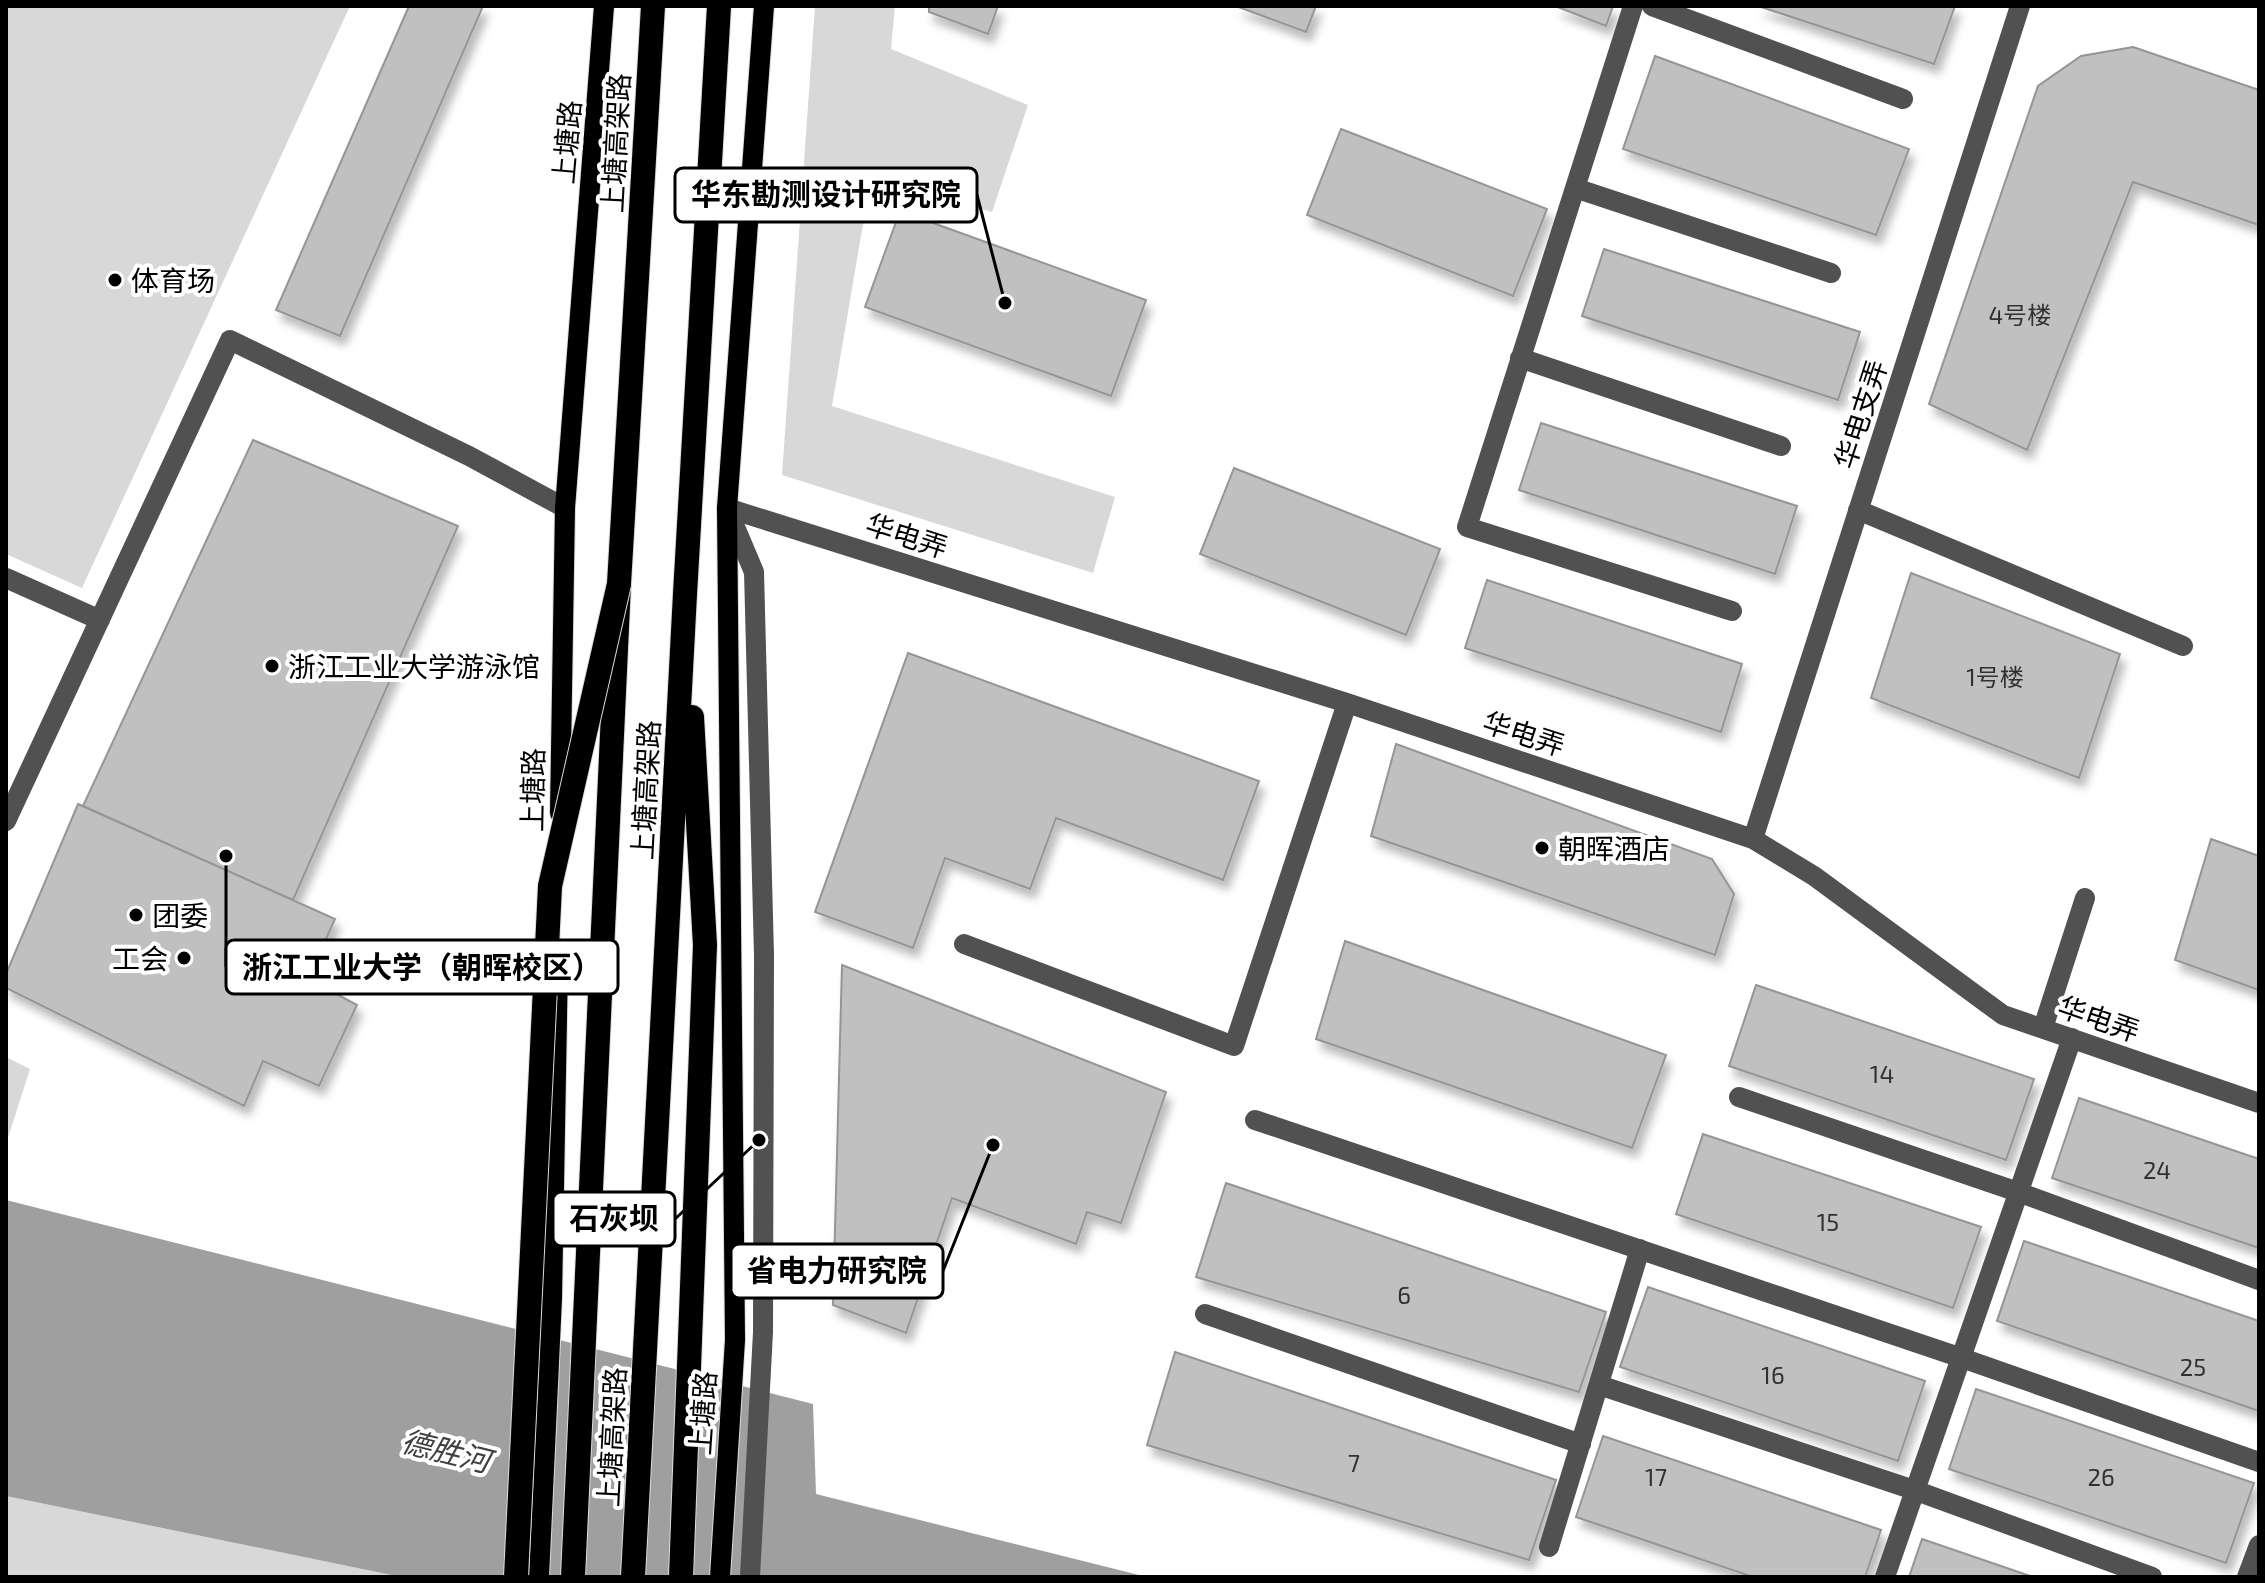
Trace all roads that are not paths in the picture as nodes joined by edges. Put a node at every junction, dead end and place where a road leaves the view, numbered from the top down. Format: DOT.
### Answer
graph roads {
  1 [pos="604,6"];
  2 [pos="653,6"];
  3 [pos="719,6"];
  4 [pos="764,6"];
  5 [pos="1633,6"];
  6 [pos="1652,6"];
  7 [pos="2020,6"];
  8 [pos="1903,99"];
  9 [pos="1575,188"];
  10 [pos="1831,273"];
  11 [pos="1520,358"];
  12 [pos="1781,446"];
  13 [pos="565,508"];
  14 [pos="727,508"];
  15 [pos="1858,510"];
  16 [pos="6,578"];
  17 [pos="619,584"];
  18 [pos="685,594"];
  19 [pos="1732,611"];
  20 [pos="100,620"];
  21 [pos="2183,646"];
  22 [pos="1347,703"];
  23 [pos="6,821"];
  24 [pos="1753,839"];
  25 [pos="2085,898"];
  26 [pos="964,944"];
  27 [pos="2043,1028"];
  28 [pos="2072,1038"];
  29 [pos="1739,1097"];
  30 [pos="2259,1103"];
  31 [pos="1255,1120"];
  32 [pos="2018,1192"];
  33 [pos="1640,1249"];
  34 [pos="2259,1280"];
  35 [pos="1205,1314"];
  36 [pos="1959,1357"];
  37 [pos="1599,1385"];
  38 [pos="1581,1444"];
  39 [pos="2259,1462"];
  40 [pos="1914,1490"];
  41 [pos="2259,1545"];
  42 [pos="1549,1547"];
  43 [pos="516,1577"];
  44 [pos="539,1577"];
  45 [pos="573,1577"];
  46 [pos="633,1577"];
  47 [pos="681,1577"];
  48 [pos="720,1577"];
  49 [pos="750,1577"];
  50 [pos="1885,1577"];
  51 [pos="2152,1577"];
  52 [pos="2247,1577"];
  1 -- 13 [label="main road, 上塘路"];
  2 -- 17 [label="highway, 上塘高架路"];
  3 -- 18 [label="highway, 上塘高架路"];
  4 -- 14 [label="main road, 上塘路"];
  5 -- 9 [label="street"];
  6 -- 8 [label="street"];
  7 -- 15 [label="street, 华电支弄"];
  9 -- 10 [label="street"];
  9 -- 11 [label="street"];
  11 -- 12 [label="street"];
  11 -- 19 [label="street"];
  13 -- 20 [label="street"];
  13 -- 44 [label="main road, 上塘路"];
  14 -- 22 [label="street, 华电弄"];
  14 -- 48 [label="main road, 上塘路"];
  14 -- 49 [label="street"];
  15 -- 21 [label="street"];
  15 -- 24 [label="street, 华电支弄"];
  16 -- 20 [label="street"];
  17 -- 43 [label="highway, bridge"];
  17 -- 45 [label="highway, 上塘高架路, bridge"];
  18 -- 46 [label="highway, 上塘高架路"];
  18 -- 47 [label="highway"];
  20 -- 23 [label="street"];
  22 -- 24 [label="street, 华电弄"];
  22 -- 26 [label="street"];
  24 -- 27 [label="street, 华电弄"];
  25 -- 27 [label="street"];
  27 -- 28 [label="street, 华电弄"];
  28 -- 30 [label="street, 华电弄"];
  28 -- 32 [label="street"];
  29 -- 32 [label="street"];
  31 -- 33 [label="street"];
  32 -- 34 [label="street"];
  32 -- 36 [label="street"];
  33 -- 36 [label="street"];
  33 -- 37 [label="street"];
  35 -- 38 [label="street"];
  36 -- 39 [label="street"];
  36 -- 40 [label="street"];
  37 -- 38 [label="street"];
  37 -- 40 [label="street"];
  38 -- 42 [label="street"];
  40 -- 50 [label="street"];
  40 -- 51 [label="street"];
  41 -- 52 [label="street"];
}
